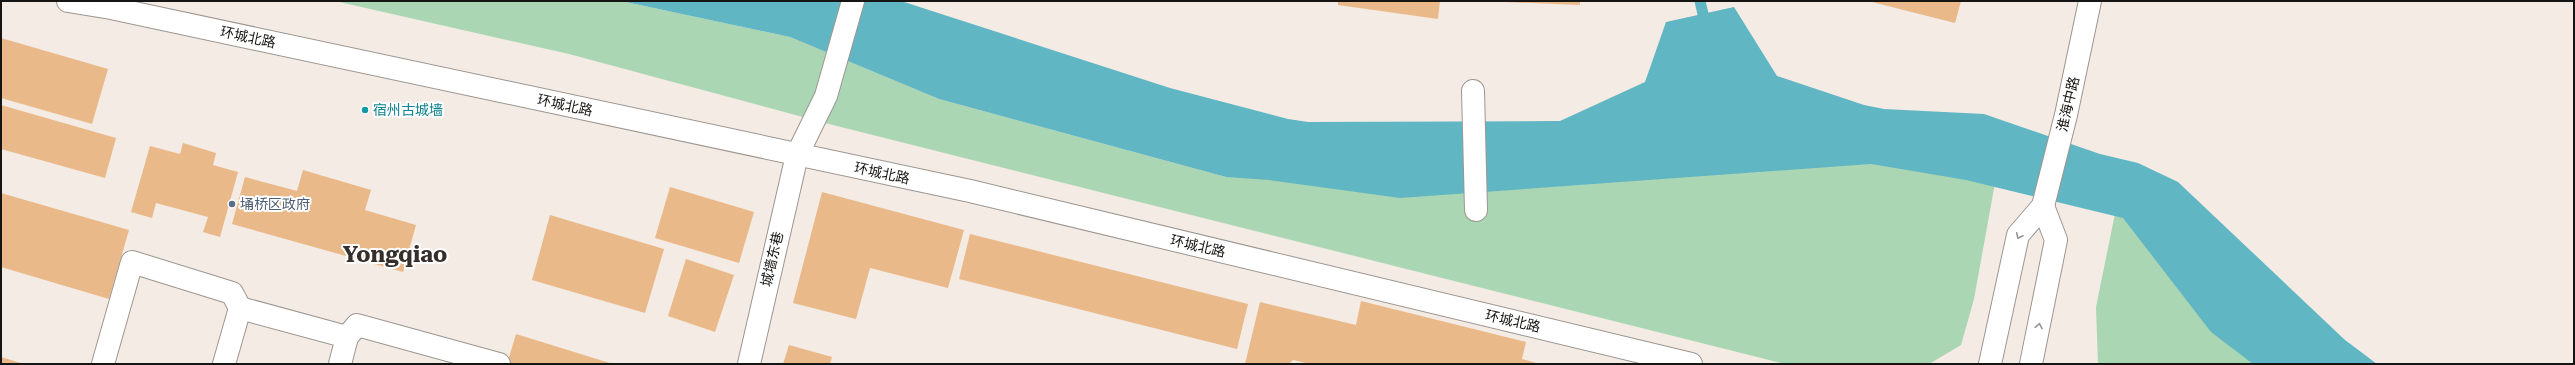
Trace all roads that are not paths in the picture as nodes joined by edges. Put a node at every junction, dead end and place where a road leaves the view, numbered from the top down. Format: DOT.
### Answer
graph roads {
  1 [pos="68,1"];
  2 [pos="853,1"];
  3 [pos="2090,1"];
  4 [pos="98,3"];
  5 [pos="1473,91"];
  6 [pos="797,155"];
  7 [pos="2043,206"];
  8 [pos="1476,210"];
  9 [pos="240,308"];
  10 [pos="347,337"];
  11 [pos="103,364"];
  12 [pos="224,364"];
  13 [pos="340,364"];
  14 [pos="499,364"];
  15 [pos="749,364"];
  16 [pos="1691,364"];
  17 [pos="1990,364"];
  18 [pos="2031,364"];
  1 -- 4 [label="main road, 环城北路"];
  2 -- 6 [label="main road, 城墙东巷"];
  3 -- 7 [label="main road, 淮海中路"];
  4 -- 6 [label="main road, 环城北路"];
  5 -- 8 [label="main road"];
  6 -- 15 [label="main road, 城墙东巷"];
  6 -- 16 [label="main road, 环城北路"];
  7 -- 17 [label="main road, 淮海中路, one-way"];
  18 -- 7 [label="main road, one-way"];
  9 -- 10 [label="main road"];
  9 -- 11 [label="main road"];
  9 -- 12 [label="main road"];
  10 -- 13 [label="main road"];
  10 -- 14 [label="main road"];
}
